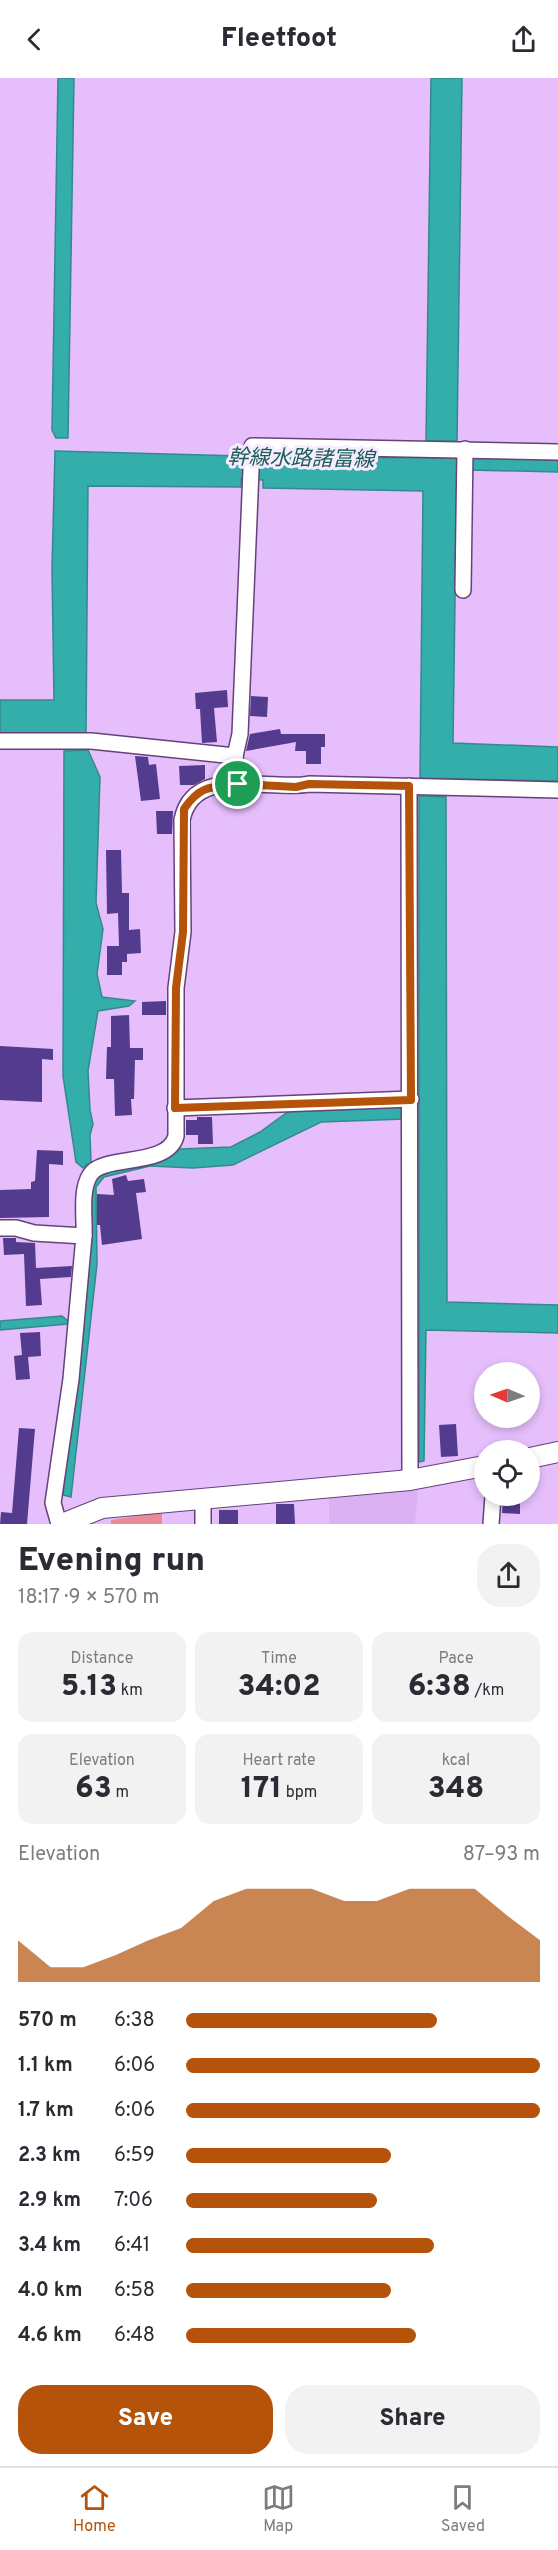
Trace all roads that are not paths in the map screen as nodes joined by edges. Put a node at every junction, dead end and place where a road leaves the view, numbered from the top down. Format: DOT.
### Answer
graph roads {
  1 [pos="465,449"];
  2 [pos="558,452"];
  3 [pos="463,590"];
  4 [pos="0,741"];
  5 [pos="235,756"];
  6 [pos="238,784"];
  7 [pos="409,786"];
  8 [pos="558,790"];
  9 [pos="411,1100"];
  10 [pos="175,1108"];
  11 [pos="0,1228"];
  12 [pos="84,1236"];
  13 [pos="558,1452"];
  14 [pos="540,1456"];
  15 [pos="474,1468"];
  16 [pos="410,1480"];
  17 [pos="203,1500"];
  18 [pos="492,1506"];
  19 [pos="60,1524"];
  20 [pos="203,1524"];
  21 [pos="491,1524"];
  1 -- 2 [label="street"];
  1 -- 3 [label="street"];
  1 -- 5 [label="street"];
  4 -- 5 [label="street"];
  5 -- 6 [label="street"];
  6 -- 7 [label="street"];
  6 -- 10 [label="street"];
  7 -- 8 [label="street"];
  7 -- 9 [label="street"];
  9 -- 10 [label="street"];
  9 -- 16 [label="street"];
  10 -- 12 [label="street"];
  11 -- 12 [label="street"];
  12 -- 19 [label="street"];
  13 -- 14 [label="street"];
  15 -- 16 [label="street"];
  16 -- 17 [label="street"];
  17 -- 19 [label="street"];
  17 -- 20 [label="street"];
  18 -- 21 [label="street"];
}
